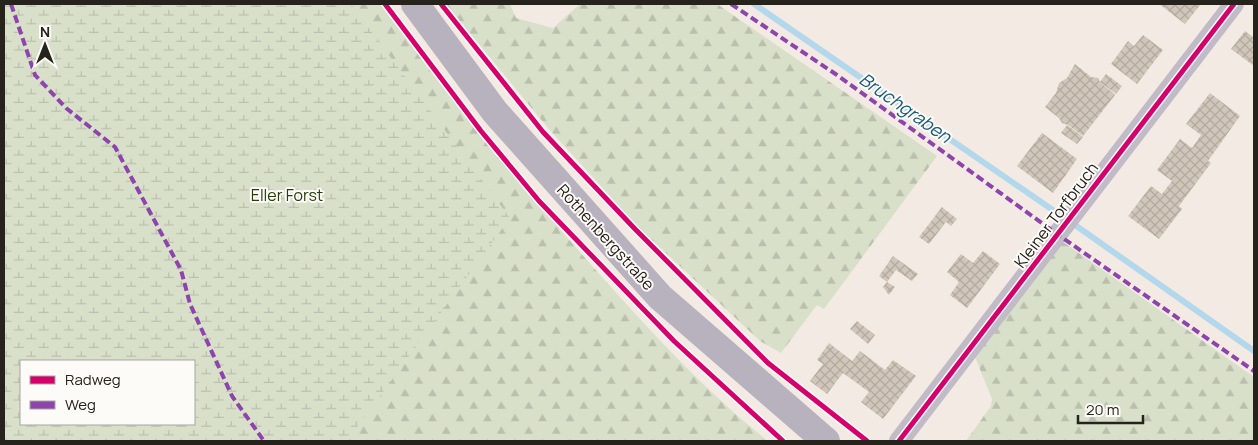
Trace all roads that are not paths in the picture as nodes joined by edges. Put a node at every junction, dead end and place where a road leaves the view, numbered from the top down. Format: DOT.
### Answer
graph roads {
  1 [pos="416,4"];
  2 [pos="1234,4"];
  3 [pos="826,441"];
  4 [pos="899,441"];
  1 -- 3 [label="main road, Rothenbergstraße"];
  2 -- 4 [label="street, Kleiner Torfbruch"];
}
